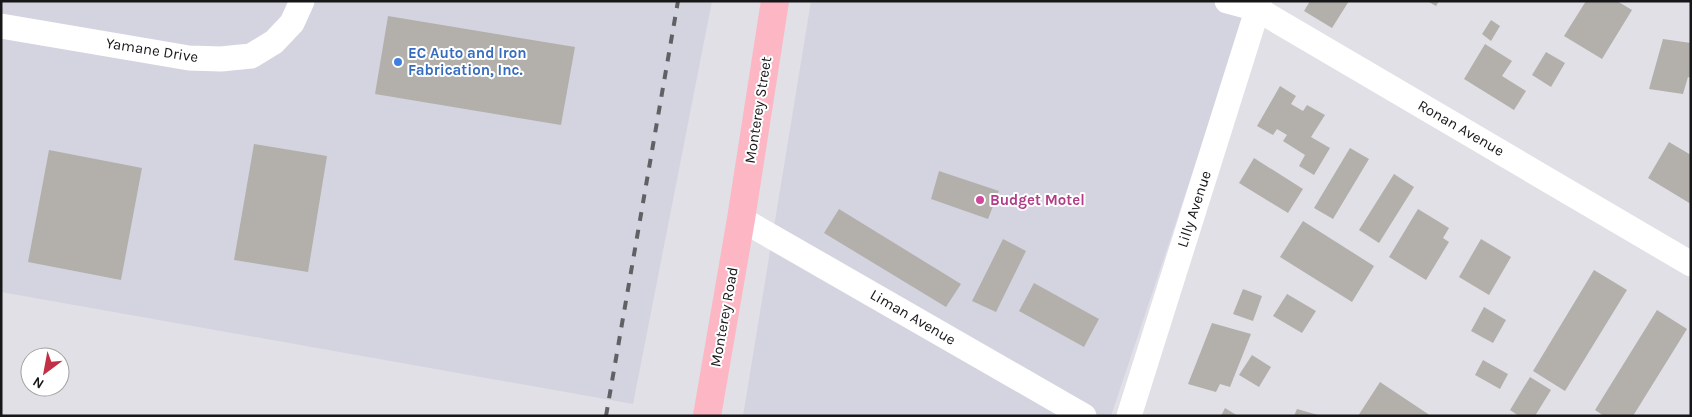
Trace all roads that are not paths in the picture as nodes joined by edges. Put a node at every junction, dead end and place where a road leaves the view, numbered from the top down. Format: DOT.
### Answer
graph roads {
  1 [pos="775,1"];
  2 [pos="1227,1"];
  3 [pos="1259,5"];
  4 [pos="297,12"];
  5 [pos="1,26"];
  6 [pos="741,219"];
  7 [pos="1691,264"];
  8 [pos="707,416"];
  9 [pos="1084,416"];
  10 [pos="1129,416"];
  1 -- 6 [label="main road, Monterey Street"];
  2 -- 3 [label="street, Ronan Avenue"];
  3 -- 7 [label="street, Ronan Avenue"];
  3 -- 10 [label="street, Lilly Avenue"];
  4 -- 5 [label="street, Yamane Drive"];
  6 -- 8 [label="main road, Monterey Road"];
  6 -- 9 [label="street, Liman Avenue"];
}
